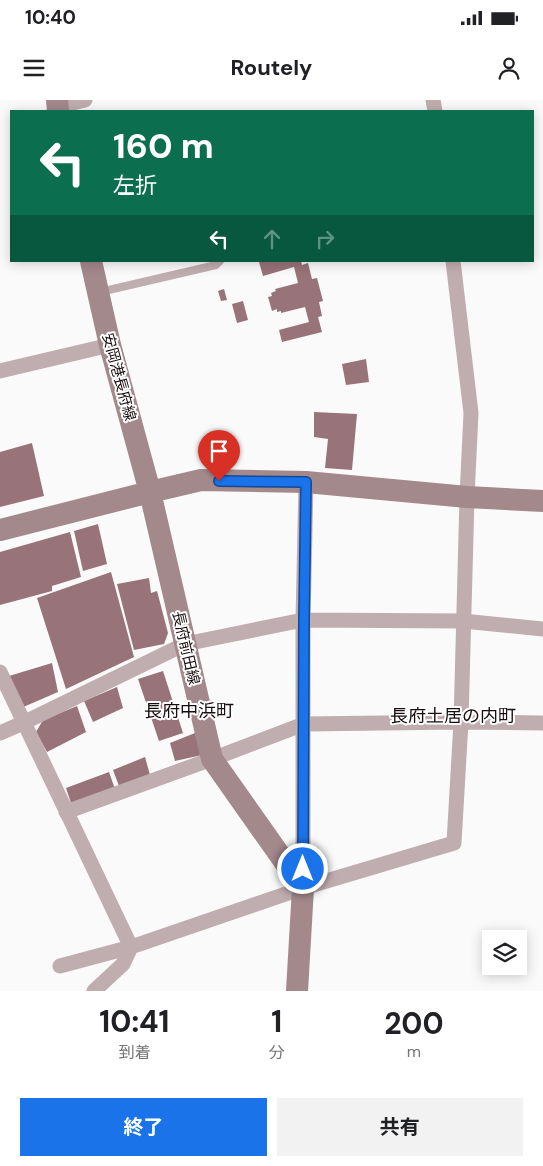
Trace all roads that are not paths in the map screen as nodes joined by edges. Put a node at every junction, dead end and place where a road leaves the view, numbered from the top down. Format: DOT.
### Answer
graph roads {
  1 [pos="85,100"];
  2 [pos="57,106"];
  3 [pos="91,262"];
  4 [pos="219,262"];
  5 [pos="453,262"];
  6 [pos="98,293"];
  7 [pos="110,345"];
  8 [pos="0,371"];
  9 [pos="306,482"];
  10 [pos="150,492"];
  11 [pos="467,497"];
  12 [pos="543,501"];
  13 [pos="0,530"];
  14 [pos="304,620"];
  15 [pos="463,620"];
  16 [pos="543,629"];
  17 [pos="185,644"];
  18 [pos="0,672"];
  19 [pos="461,722"];
  20 [pos="23,723"];
  21 [pos="543,723"];
  22 [pos="304,724"];
  23 [pos="0,733"];
  24 [pos="212,759"];
  25 [pos="66,812"];
  26 [pos="303,888"];
  27 [pos="131,947"];
  28 [pos="60,966"];
  29 [pos="94,991"];
  30 [pos="297,991"];
  1 -- 2 [label="street"];
  3 -- 6 [label="main road, 安岡港長府線"];
  4 -- 6 [label="lane"];
  5 -- 11 [label="street"];
  6 -- 7 [label="main road, 安岡港長府線"];
  7 -- 8 [label="street"];
  7 -- 10 [label="main road, 安岡港長府線"];
  9 -- 10 [label="main road"];
  9 -- 11 [label="main road"];
  9 -- 14 [label="street"];
  10 -- 13 [label="main road"];
  10 -- 17 [label="main road, 長府前田線"];
  11 -- 12 [label="main road"];
  11 -- 15 [label="street"];
  14 -- 15 [label="street"];
  14 -- 17 [label="street"];
  14 -- 22 [label="street"];
  15 -- 16 [label="street"];
  15 -- 19 [label="street"];
  17 -- 20 [label="street"];
  17 -- 24 [label="main road, 長府前田線"];
  18 -- 20 [label="street"];
  19 -- 21 [label="street"];
  19 -- 22 [label="street"];
  19 -- 26 [label="street"];
  20 -- 23 [label="street"];
  20 -- 25 [label="street"];
  22 -- 24 [label="street"];
  22 -- 26 [label="street"];
  24 -- 25 [label="street"];
  24 -- 26 [label="main road, 長府前田線"];
  25 -- 27 [label="street"];
  26 -- 27 [label="street"];
  26 -- 30 [label="main road"];
  27 -- 28 [label="street"];
  27 -- 29 [label="street"];
}
